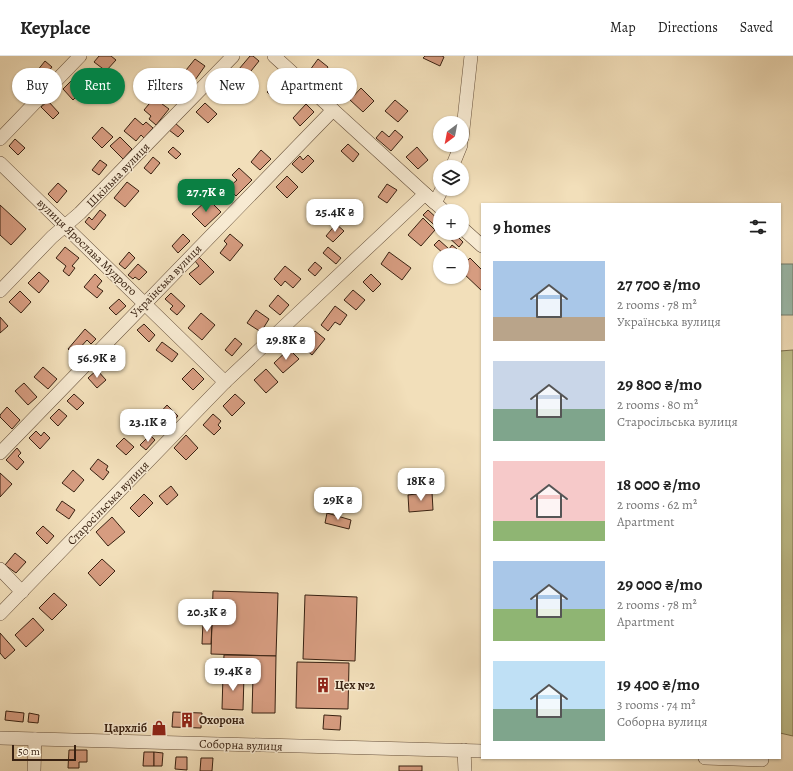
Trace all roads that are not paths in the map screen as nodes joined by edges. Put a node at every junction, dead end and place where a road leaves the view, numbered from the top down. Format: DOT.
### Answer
graph roads {
  1 [pos="80,56"];
  2 [pos="233,56"];
  3 [pos="274,56"];
  4 [pos="471,56"];
  5 [pos="333,110"];
  6 [pos="464,116"];
  7 [pos="0,138"];
  8 [pos="0,163"];
  9 [pos="425,194"];
  10 [pos="436,204"];
  11 [pos="65,226"];
  12 [pos="469,234"];
  13 [pos="481,245"];
  14 [pos="0,291"];
  15 [pos="145,303"];
  16 [pos="225,382"];
  17 [pos="0,453"];
  18 [pos="0,570"];
  19 [pos="22,592"];
  20 [pos="0,614"];
  21 [pos="0,738"];
  22 [pos="35,739"];
  23 [pos="464,750"];
  24 [pos="481,751"];
  25 [pos="34,771"];
  26 [pos="465,771"];
  1 -- 7 [label="street"];
  2 -- 11 [label="street, Шкільна вулиця"];
  3 -- 5 [label="street"];
  4 -- 6 [label="street"];
  5 -- 9 [label="street"];
  5 -- 15 [label="street, Українська вулиця"];
  8 -- 11 [label="street, вулиця Ярослава Мудрого"];
  9 -- 10 [label="street"];
  9 -- 16 [label="street, Старосільська вулиця"];
  11 -- 14 [label="street, Шкільна вулиця"];
  11 -- 15 [label="street, вулиця Ярослава Мудрого"];
  12 -- 13 [label="street"];
  15 -- 16 [label="street, вулиця Ярослава Мудрого"];
  15 -- 17 [label="street, Українська вулиця"];
  16 -- 19 [label="street, Старосільська вулиця"];
  18 -- 19 [label="street"];
  19 -- 20 [label="street, Старосільська вулиця"];
  21 -- 22 [label="street, Соборна вулиця"];
  22 -- 23 [label="street, Соборна вулиця"];
  22 -- 25 [label="street"];
  23 -- 24 [label="street, Соборна вулиця"];
  23 -- 26 [label="street"];
}
